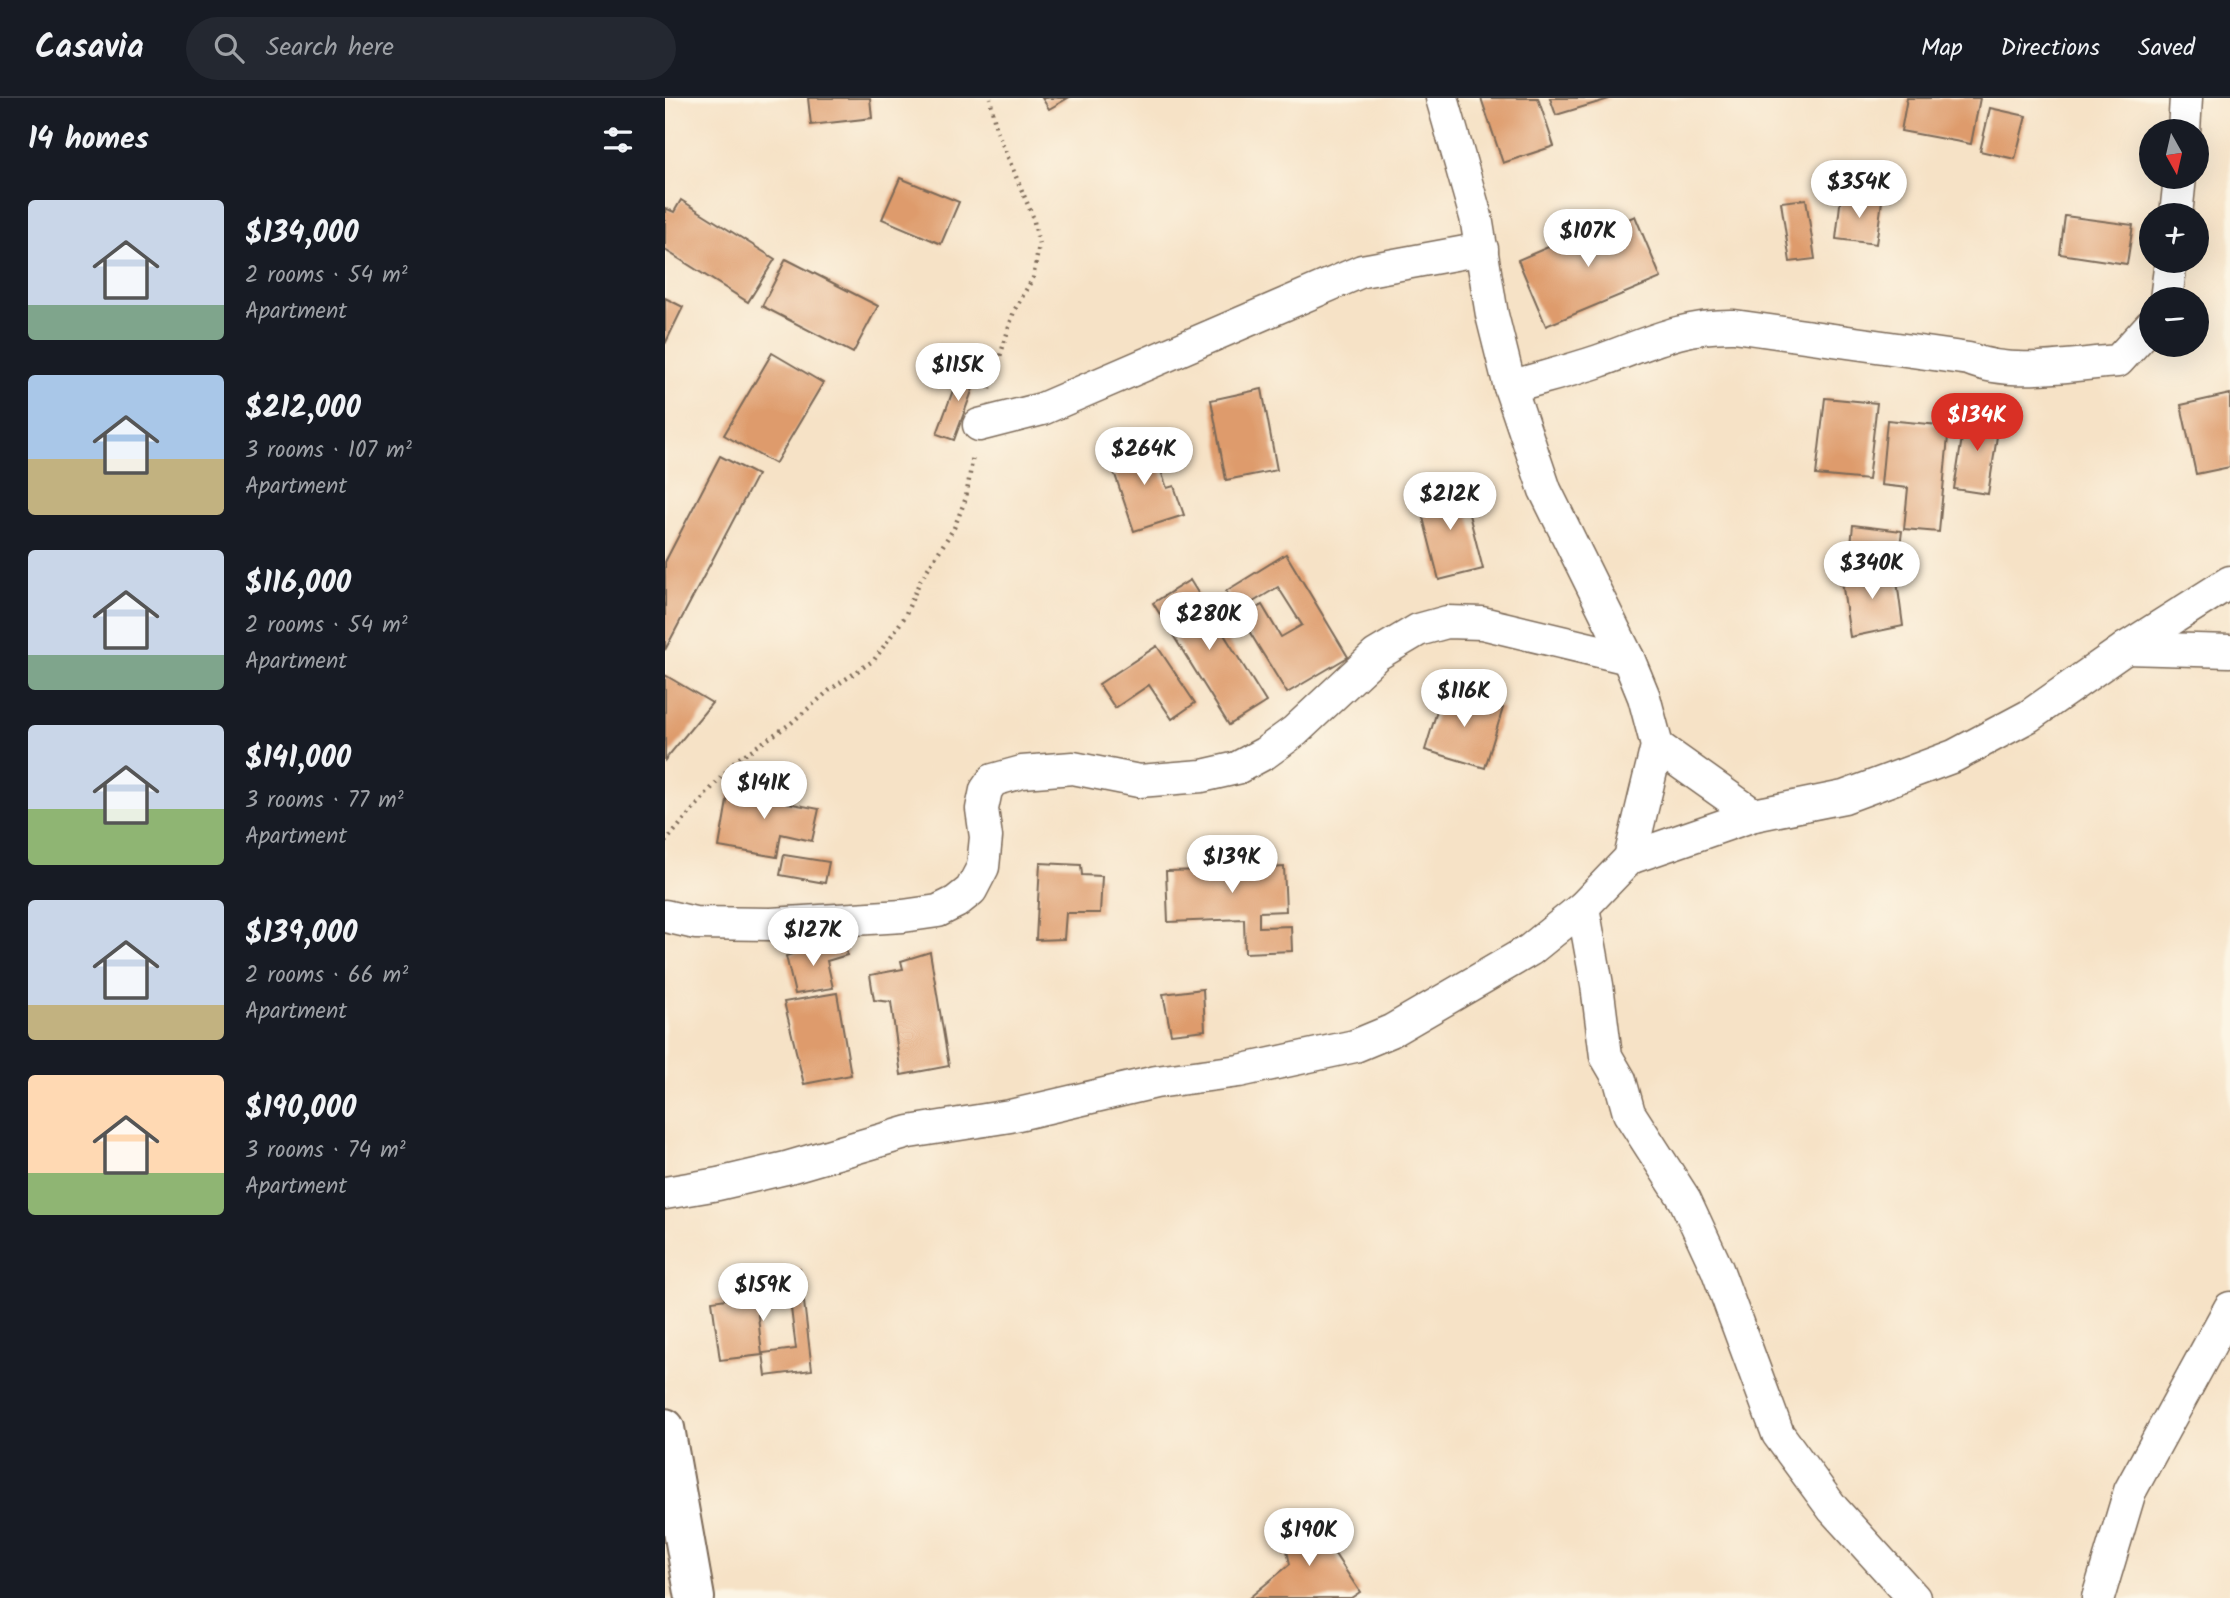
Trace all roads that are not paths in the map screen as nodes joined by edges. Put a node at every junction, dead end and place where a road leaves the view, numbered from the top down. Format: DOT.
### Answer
graph roads {
  1 [pos="1442,98"];
  2 [pos="2186,98"];
  3 [pos="2185,119"];
  4 [pos="1482,249"];
  5 [pos="2139,338"];
  6 [pos="1510,387"];
  7 [pos="979,425"];
  8 [pos="2230,582"];
  9 [pos="2126,648"];
  10 [pos="2230,651"];
  11 [pos="1627,658"];
  12 [pos="1657,746"];
  13 [pos="1754,815"];
  14 [pos="1630,858"];
  15 [pos="1583,907"];
  16 [pos="665,916"];
  17 [pos="665,1193"];
  18 [pos="2230,1308"];
  19 [pos="665,1428"];
  20 [pos="695,1598"];
  21 [pos="1914,1598"];
  22 [pos="2098,1598"];
  1 -- 4 [label="street"];
  2 -- 3 [label="street"];
  4 -- 6 [label="street"];
  4 -- 7 [label="street"];
  5 -- 6 [label="street"];
  6 -- 11 [label="street"];
  8 -- 9 [label="street"];
  9 -- 10 [label="street"];
  9 -- 13 [label="street"];
  11 -- 12 [label="street"];
  11 -- 16 [label="street"];
  12 -- 13 [label="street"];
  12 -- 14 [label="street"];
  13 -- 14 [label="street"];
  14 -- 15 [label="street"];
  15 -- 17 [label="street"];
  15 -- 21 [label="street"];
  18 -- 22 [label="street"];
  19 -- 20 [label="street"];
}
